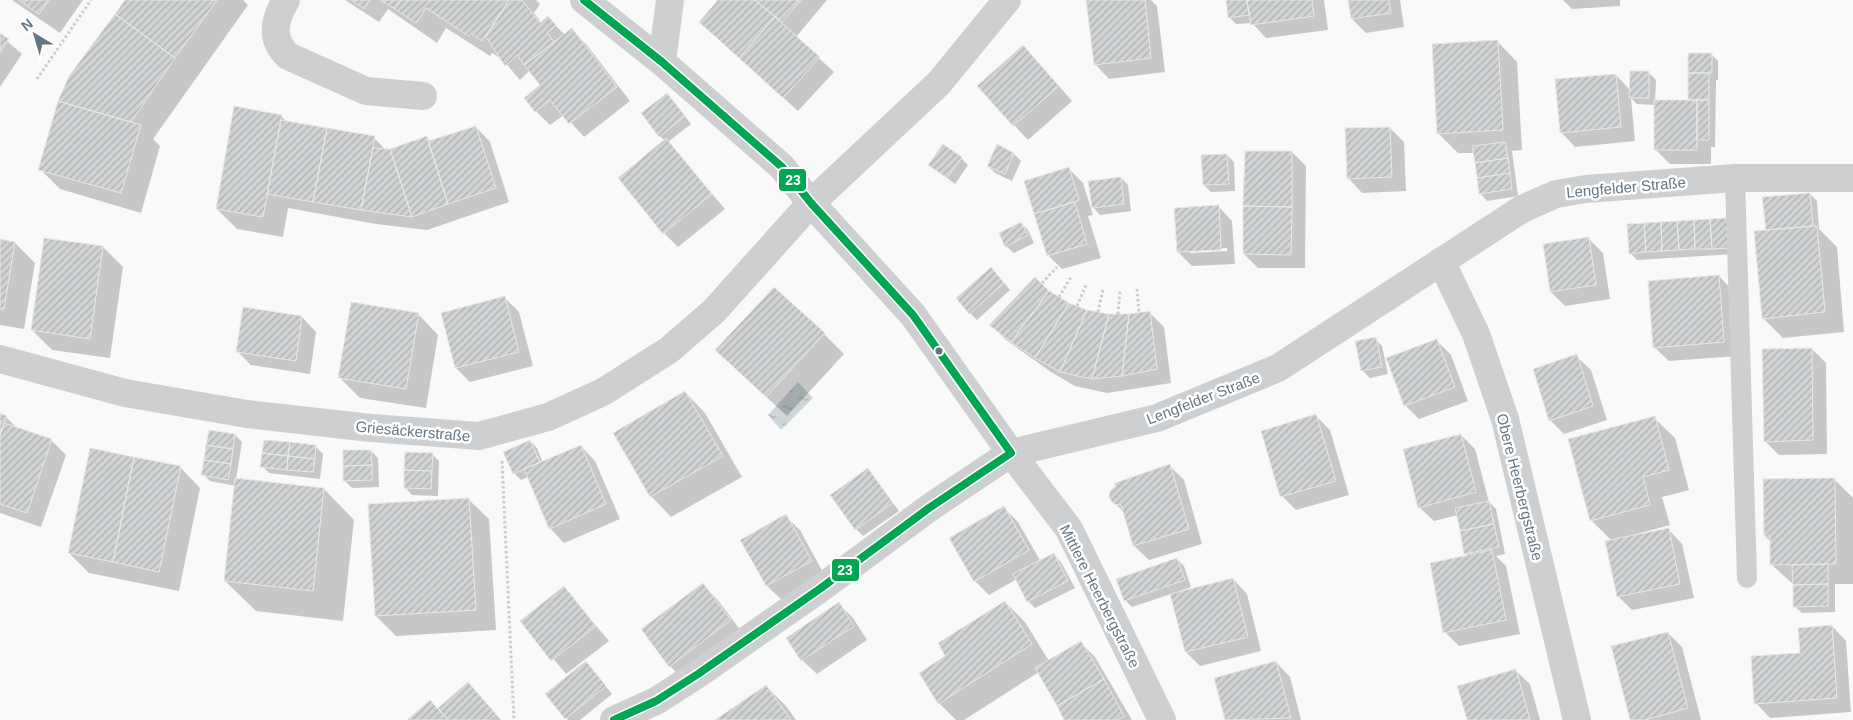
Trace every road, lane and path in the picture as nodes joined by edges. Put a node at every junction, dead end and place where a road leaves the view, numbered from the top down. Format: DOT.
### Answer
graph roads {
  1 [pos="91,0"];
  2 [pos="286,0"];
  3 [pos="584,0"];
  4 [pos="670,0"];
  5 [pos="1007,0"];
  6 [pos="662,62"];
  7 [pos="38,79"];
  8 [pos="423,96"];
  9 [pos="1735,178"];
  10 [pos="1853,178"];
  11 [pos="811,203"];
  12 [pos="1441,261"];
  13 [pos="1057,267"];
  14 [pos="1071,277"];
  15 [pos="1042,283"];
  16 [pos="1086,285"];
  17 [pos="1103,289"];
  18 [pos="1137,289"];
  19 [pos="1120,290"];
  20 [pos="1059,297"];
  21 [pos="1077,306"];
  22 [pos="1098,312"];
  23 [pos="1139,313"];
  24 [pos="1118,314"];
  25 [pos="0,359"];
  26 [pos="501,430"];
  27 [pos="1011,453"];
  28 [pos="1747,578"];
  29 [pos="514,720"];
  30 [pos="614,720"];
  31 [pos="1162,720"];
  32 [pos="1577,720"];
  1 -- 7 [label="path"];
  2 -- 8 [label="street"];
  3 -- 6 [label="street, Mittlere Heerbergstraße"];
  4 -- 6 [label="street"];
  5 -- 11 [label="street, Griesäckerstraße"];
  6 -- 11 [label="street, Mittlere Heerbergstraße"];
  9 -- 10 [label="street, Lengfelder Straße"];
  9 -- 12 [label="street, Lengfelder Straße"];
  9 -- 28 [label="lane"];
  11 -- 26 [label="street, Griesäckerstraße"];
  11 -- 27 [label="street, Mittlere Heerbergstraße"];
  12 -- 27 [label="street, Lengfelder Straße"];
  12 -- 32 [label="street, Obere Heerbergstraße"];
  13 -- 15 [label="path"];
  14 -- 20 [label="path"];
  16 -- 21 [label="path"];
  17 -- 22 [label="path"];
  18 -- 23 [label="path"];
  19 -- 24 [label="path"];
  25 -- 26 [label="street, Griesäckerstraße"];
  26 -- 29 [label="path"];
  27 -- 30 [label="street, Lengfelder Straße"];
  27 -- 31 [label="street, Mittlere Heerbergstraße"];
}
